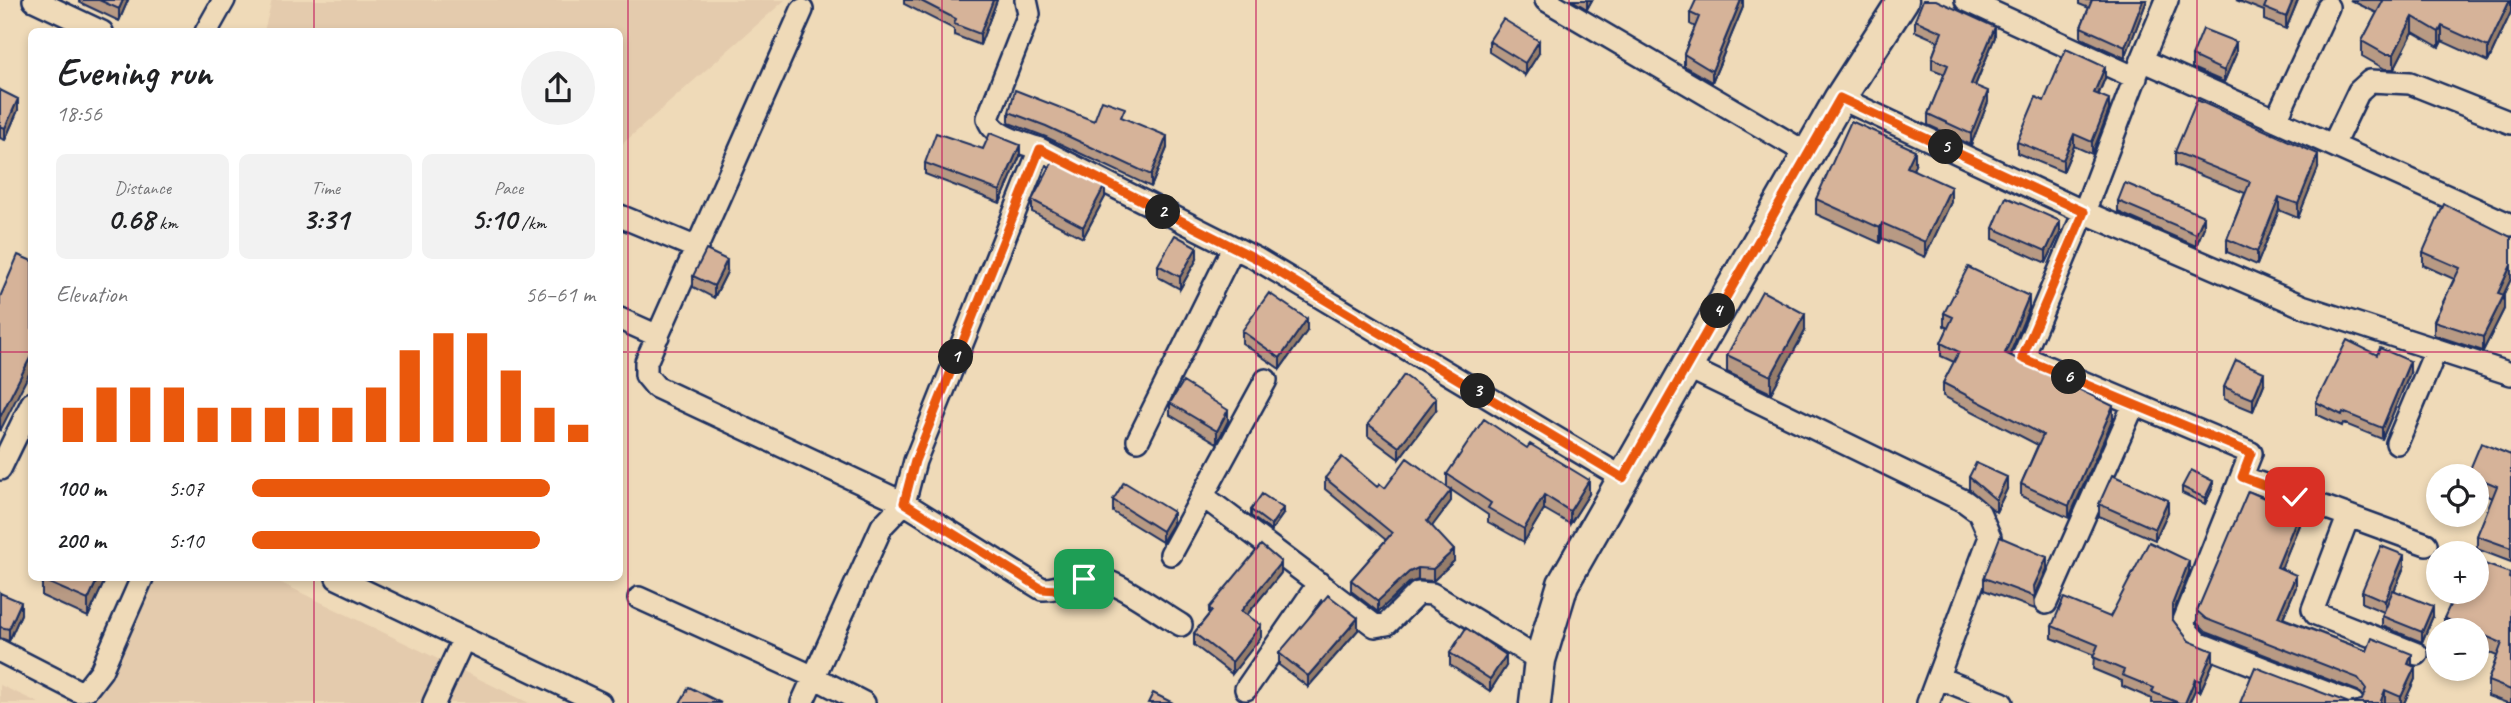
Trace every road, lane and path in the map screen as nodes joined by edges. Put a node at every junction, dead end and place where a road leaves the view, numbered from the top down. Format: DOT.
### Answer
graph roads {
  1 [pos="34,0"];
  2 [pos="224,0"];
  3 [pos="1026,0"];
  4 [pos="1546,0"];
  5 [pos="1903,0"];
  6 [pos="1966,0"];
  7 [pos="2167,0"];
  8 [pos="2328,7"];
  9 [pos="802,10"];
  10 [pos="94,28"];
  11 [pos="208,28"];
  12 [pos="2138,69"];
  13 [pos="1840,98"];
  14 [pos="2276,120"];
  15 [pos="2511,123"];
  16 [pos="2333,145"];
  17 [pos="1040,149"];
  18 [pos="1808,154"];
  19 [pos="2084,212"];
  20 [pos="623,217"];
  21 [pos="2511,225"];
  22 [pos="697,248"];
  23 [pos="1233,248"];
  24 [pos="623,320"];
  25 [pos="658,336"];
  26 [pos="2436,350"];
  27 [pos="1687,367"];
  28 [pos="2511,374"];
  29 [pos="1266,380"];
  30 [pos="2134,404"];
  31 [pos="28,411"];
  32 [pos="1138,440"];
  33 [pos="2397,443"];
  34 [pos="0,468"];
  35 [pos="2242,477"];
  36 [pos="1623,478"];
  37 [pos="1203,496"];
  38 [pos="904,503"];
  39 [pos="2348,517"];
  40 [pos="2426,544"];
  41 [pos="1171,554"];
  42 [pos="141,581"];
  43 [pos="343,581"];
  44 [pos="1318,583"];
  45 [pos="639,598"];
  46 [pos="2046,603"];
  47 [pos="1181,625"];
  48 [pos="464,638"];
  49 [pos="0,651"];
  50 [pos="2417,654"];
  51 [pos="1540,660"];
  52 [pos="812,676"];
  53 [pos="1939,678"];
  54 [pos="1246,690"];
  55 [pos="434,703"];
  56 [pos="600,703"];
  57 [pos="802,703"];
  58 [pos="864,703"];
  59 [pos="1535,703"];
  60 [pos="1928,703"];
  61 [pos="2002,703"];
  62 [pos="2353,703"];
  1 -- 10 [label="street"];
  2 -- 11 [label="street"];
  3 -- 17 [label="street"];
  4 -- 18 [label="street"];
  5 -- 13 [label="street"];
  6 -- 12 [label="street"];
  7 -- 12 [label="street"];
  8 -- 14 [label="street"];
  9 -- 22 [label="street"];
  12 -- 14 [label="street"];
  12 -- 19 [label="street"];
  13 -- 18 [label="street"];
  13 -- 19 [label="street"];
  14 -- 16 [label="street"];
  15 -- 16 [label="street"];
  16 -- 21 [label="street"];
  17 -- 23 [label="street"];
  17 -- 38 [label="street"];
  18 -- 27 [label="street"];
  19 -- 26 [label="street"];
  19 -- 30 [label="street"];
  20 -- 22 [label="street"];
  22 -- 25 [label="street"];
  23 -- 32 [label="street"];
  23 -- 36 [label="street"];
  24 -- 25 [label="street"];
  25 -- 38 [label="street"];
  26 -- 28 [label="street"];
  26 -- 33 [label="street"];
  27 -- 36 [label="street"];
  27 -- 53 [label="street"];
  29 -- 37 [label="street"];
  30 -- 35 [label="street"];
  30 -- 46 [label="street"];
  31 -- 34 [label="street"];
  35 -- 39 [label="street"];
  35 -- 62 [label="street"];
  36 -- 51 [label="street"];
  37 -- 41 [label="street"];
  37 -- 44 [label="street"];
  38 -- 47 [label="street"];
  38 -- 52 [label="street"];
  39 -- 40 [label="street"];
  39 -- 50 [label="street"];
  42 -- 49 [label="street"];
  43 -- 48 [label="street"];
  44 -- 51 [label="street"];
  44 -- 54 [label="street"];
  45 -- 52 [label="street"];
  48 -- 55 [label="street"];
  48 -- 56 [label="street"];
  51 -- 59 [label="street"];
  52 -- 57 [label="street"];
  52 -- 58 [label="street"];
  53 -- 60 [label="street"];
  53 -- 61 [label="street"];
}
